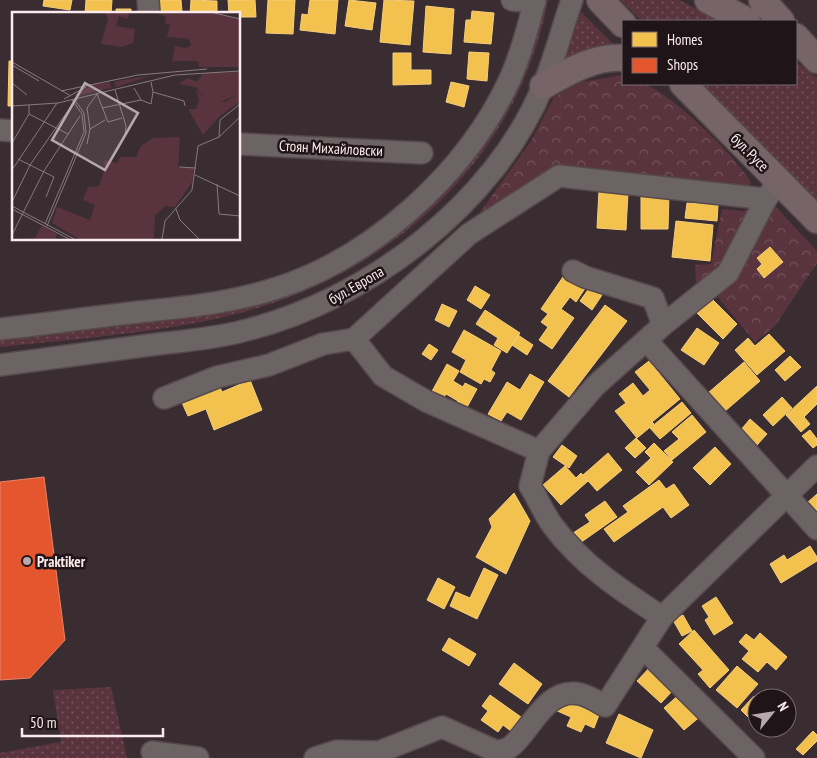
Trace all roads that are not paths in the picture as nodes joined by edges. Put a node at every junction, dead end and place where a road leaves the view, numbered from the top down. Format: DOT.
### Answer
graph roads {
  1 [pos="512,0"];
  2 [pos="572,0"];
  3 [pos="600,0"];
  4 [pos="708,0"];
  5 [pos="762,0"];
  6 [pos="535,1"];
  7 [pos="745,20"];
  8 [pos="780,20"];
  9 [pos="622,23"];
  10 [pos="797,38"];
  11 [pos="797,50"];
  12 [pos="622,58"];
  13 [pos="817,60"];
  14 [pos="817,64"];
  15 [pos="683,85"];
  16 [pos="543,86"];
  17 [pos="240,144"];
  18 [pos="422,153"];
  19 [pos="772,190"];
  20 [pos="817,220"];
  21 [pos="573,271"];
  22 [pos="703,293"];
  23 [pos="653,298"];
  24 [pos="663,325"];
  25 [pos="0,330"];
  26 [pos="354,339"];
  27 [pos="646,340"];
  28 [pos="0,365"];
  29 [pos="164,398"];
  30 [pos="539,450"];
  31 [pos="817,466"];
  32 [pos="787,496"];
  33 [pos="817,529"];
  34 [pos="662,617"];
  35 [pos="643,648"];
  36 [pos="152,752"];
  37 [pos="198,758"];
  38 [pos="315,758"];
  39 [pos="754,758"];
  1 -- 6 [label="street"];
  2 -- 16 [label="street, бул. Европа"];
  3 -- 9 [label="main road"];
  4 -- 7 [label="main road"];
  5 -- 8 [label="main road"];
  6 -- 25 [label="street, бул. Европа"];
  10 -- 13 [label="main road"];
  11 -- 14 [label="main road"];
  12 -- 16 [label="main road"];
  15 -- 19 [label="main road, бул. Русе"];
  16 -- 28 [label="street, бул. Европа"];
  17 -- 18 [label="street, Стоян Михайловски"];
  19 -- 20 [label="main road, бул. Русе"];
  19 -- 22 [label="street"];
  19 -- 26 [label="street"];
  21 -- 23 [label="street"];
  22 -- 23 [label="street"];
  22 -- 24 [label="street"];
  23 -- 24 [label="street"];
  24 -- 27 [label="street"];
  26 -- 29 [label="street"];
  26 -- 30 [label="street"];
  27 -- 30 [label="street"];
  27 -- 32 [label="street"];
  30 -- 34 [label="street"];
  31 -- 32 [label="street"];
  32 -- 33 [label="street"];
  32 -- 34 [label="street"];
  34 -- 35 [label="street"];
  35 -- 38 [label="street"];
  35 -- 39 [label="street"];
  36 -- 37 [label="street"];
}
